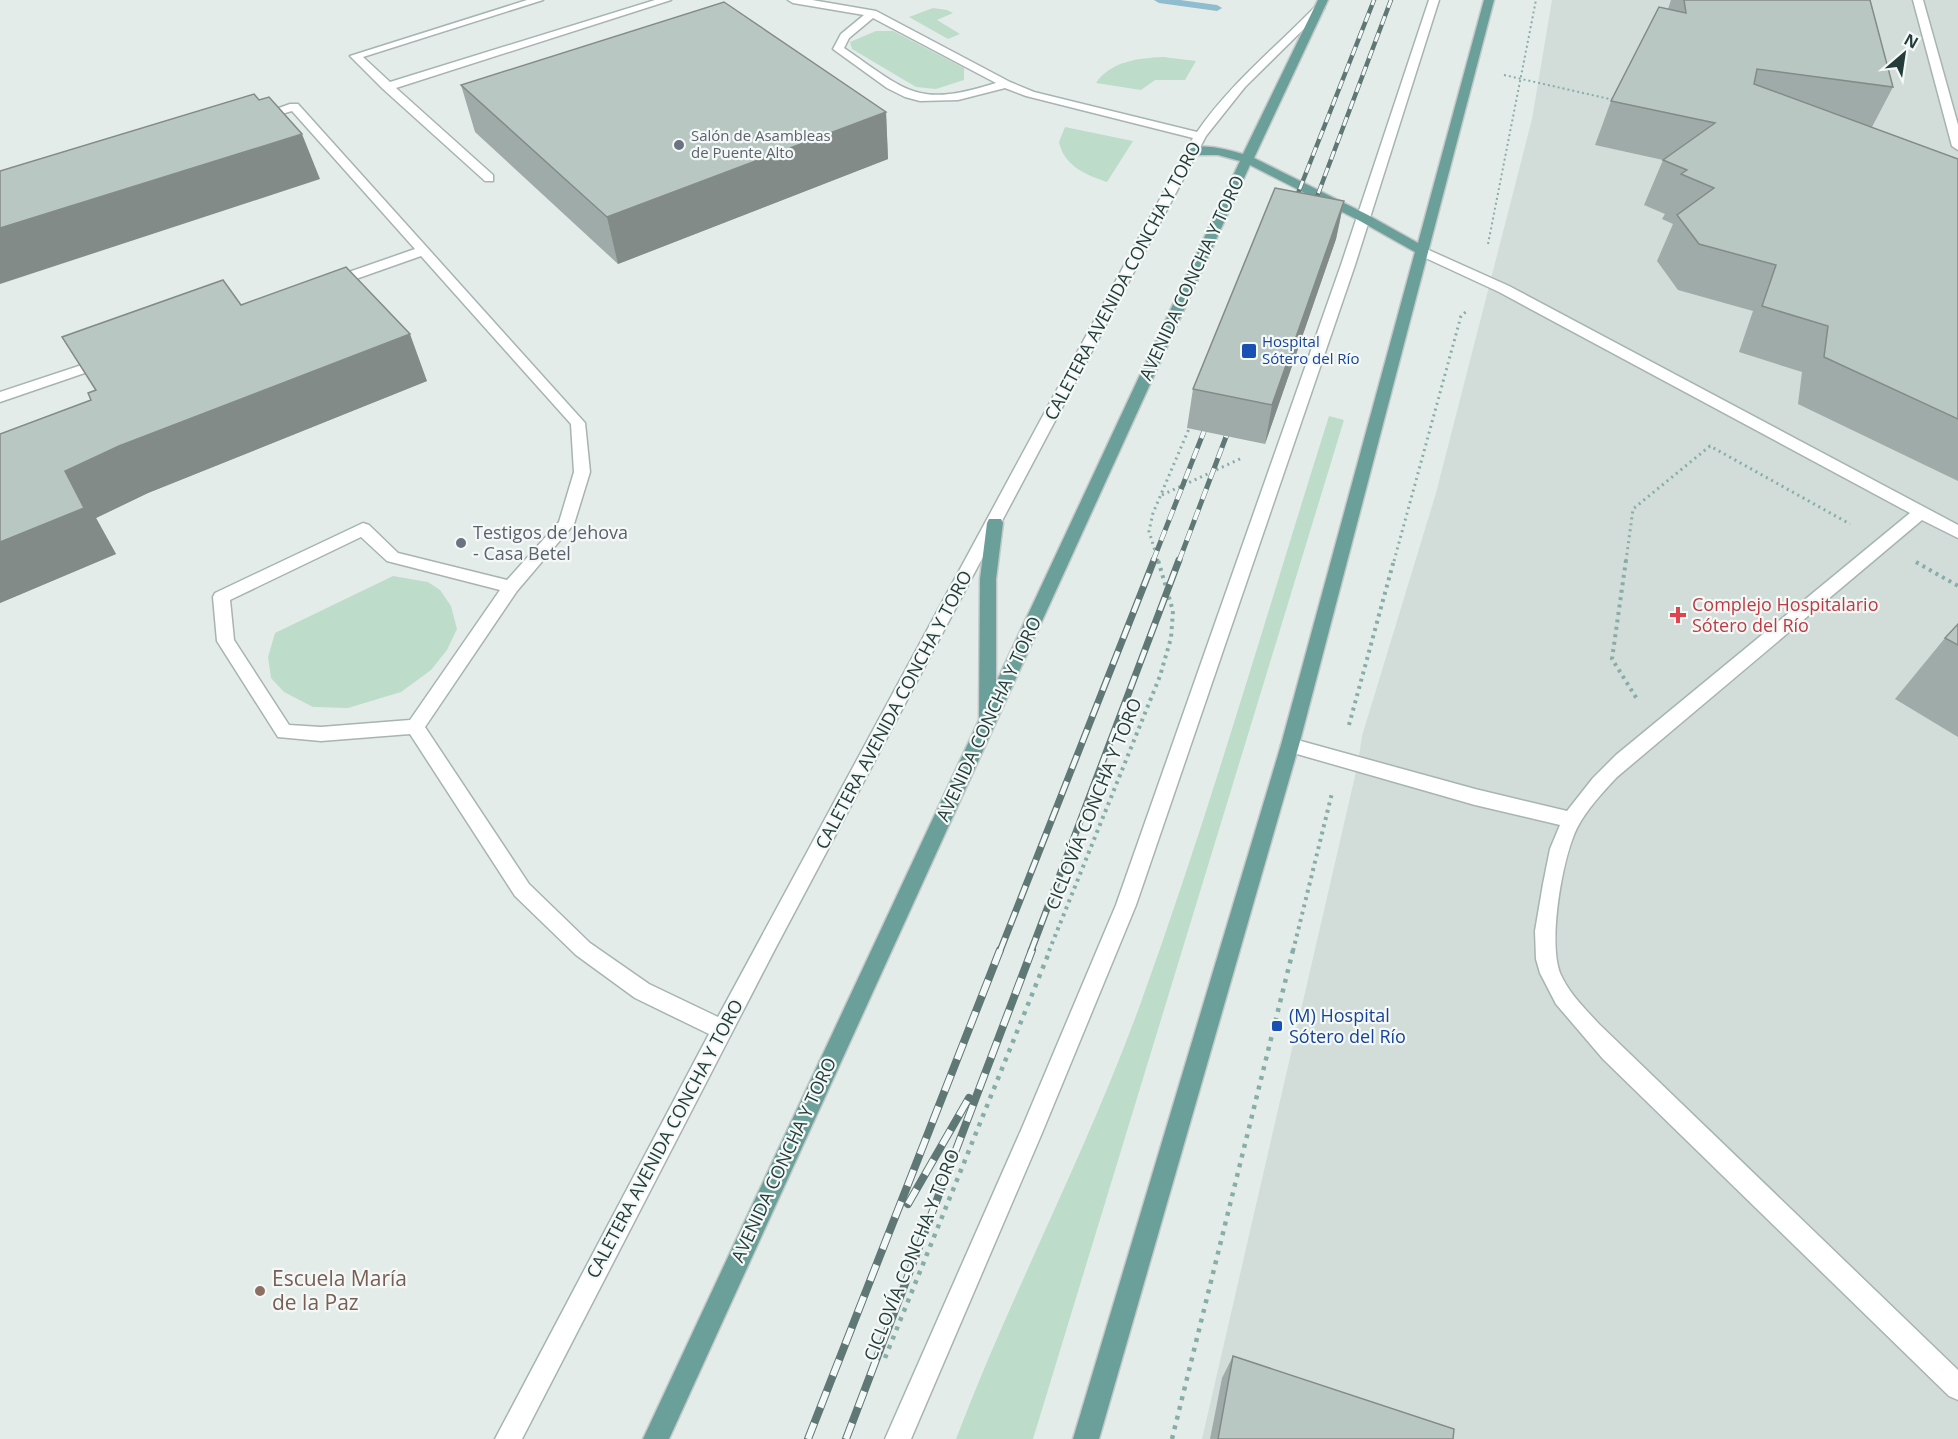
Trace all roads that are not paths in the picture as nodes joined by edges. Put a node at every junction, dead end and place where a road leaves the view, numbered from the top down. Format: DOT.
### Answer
graph roads {
  1 [pos="538,0"];
  2 [pos="666,0"];
  3 [pos="793,0"];
  4 [pos="1434,0"];
  5 [pos="1489,0"];
  6 [pos="1918,0"];
  7 [pos="1321,4"];
  8 [pos="872,13"];
  9 [pos="1006,84"];
  10 [pos="387,87"];
  11 [pos="249,120"];
  12 [pos="1200,136"];
  13 [pos="1958,146"];
  14 [pos="1192,151"];
  15 [pos="1247,159"];
  16 [pos="489,178"];
  17 [pos="1364,218"];
  18 [pos="1422,251"];
  19 [pos="423,252"];
  20 [pos="314,289"];
  21 [pos="114,358"];
  22 [pos="0,397"];
  23 [pos="1921,512"];
  24 [pos="995,523"];
  25 [pos="1958,532"];
  26 [pos="511,587"];
  27 [pos="987,725"];
  28 [pos="415,727"];
  29 [pos="1290,745"];
  30 [pos="1572,820"];
  31 [pos="723,1030"];
  32 [pos="1958,1387"];
  33 [pos="508,1439"];
  34 [pos="656,1439"];
  35 [pos="898,1439"];
  36 [pos="1086,1439"];
  1 -- 10 [label="street"];
  2 -- 10 [label="street"];
  3 -- 8 [label="street"];
  4 -- 17 [label="street"];
  5 -- 18 [label="main road"];
  6 -- 13 [label="street"];
  7 -- 12 [label="street, CALETERA AVENIDA CONCHA Y TORO"];
  7 -- 15 [label="main road, AVENIDA CONCHA Y TORO"];
  8 -- 9 [label="street"];
  8 -- 9 [label="street"];
  9 -- 12 [label="street"];
  10 -- 16 [label="street"];
  11 -- 19 [label="street"];
  12 -- 14 [label="street, CALETERA AVENIDA CONCHA Y TORO"];
  14 -- 15 [label="main road"];
  14 -- 24 [label="street, CALETERA AVENIDA CONCHA Y TORO"];
  15 -- 17 [label="main road"];
  15 -- 27 [label="main road, AVENIDA CONCHA Y TORO"];
  17 -- 18 [label="main road"];
  17 -- 35 [label="street"];
  18 -- 23 [label="street"];
  18 -- 29 [label="main road"];
  19 -- 20 [label="street"];
  19 -- 26 [label="street"];
  21 -- 22 [label="street"];
  23 -- 25 [label="street"];
  23 -- 30 [label="street"];
  24 -- 27 [label="main road"];
  24 -- 31 [label="street, CALETERA AVENIDA CONCHA Y TORO"];
  26 -- 28 [label="street"];
  26 -- 28 [label="street"];
  27 -- 34 [label="main road, AVENIDA CONCHA Y TORO"];
  28 -- 31 [label="street"];
  29 -- 30 [label="street"];
  29 -- 36 [label="main road"];
  30 -- 32 [label="street"];
  31 -- 33 [label="street, CALETERA AVENIDA CONCHA Y TORO"];
}
